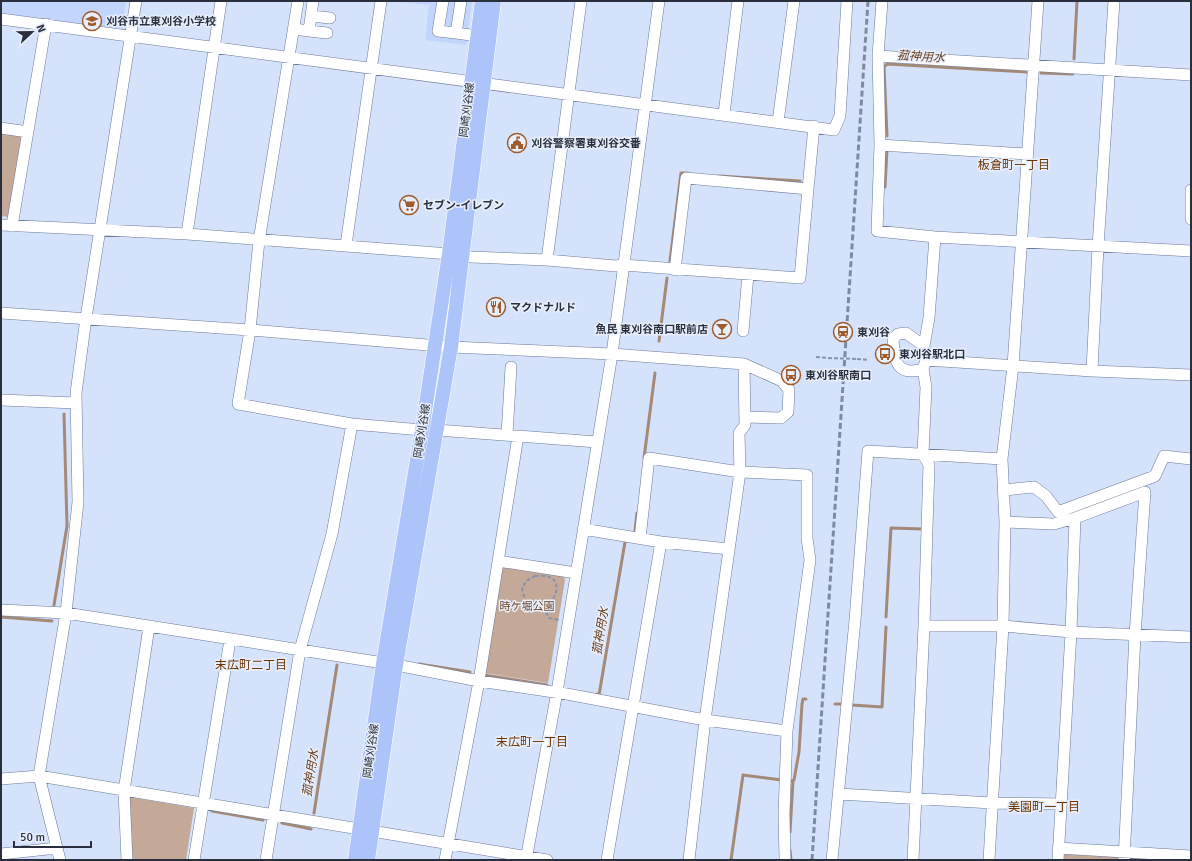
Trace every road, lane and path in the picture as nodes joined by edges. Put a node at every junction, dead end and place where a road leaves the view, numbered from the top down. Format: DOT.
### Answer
graph roads {
  1 [pos="136,1"];
  2 [pos="221,1"];
  3 [pos="298,1"];
  4 [pos="318,1"];
  5 [pos="382,1"];
  6 [pos="443,1"];
  7 [pos="461,1"];
  8 [pos="482,1"];
  9 [pos="494,1"];
  10 [pos="581,1"];
  11 [pos="659,1"];
  12 [pos="738,1"];
  13 [pos="794,1"];
  14 [pos="847,1"];
  15 [pos="882,1"];
  16 [pos="1038,1"];
  17 [pos="1114,1"];
  18 [pos="311,16"];
  19 [pos="330,18"];
  20 [pos="1,19"];
  21 [pos="46,24"];
  22 [pos="294,29"];
  23 [pos="309,31"];
  24 [pos="327,33"];
  25 [pos="456,33"];
  26 [pos="130,36"];
  27 [pos="478,36"];
  28 [pos="214,48"];
  29 [pos="878,56"];
  30 [pos="290,57"];
  31 [pos="1033,66"];
  32 [pos="370,68"];
  33 [pos="1109,71"];
  34 [pos="1191,75"];
  35 [pos="478,81"];
  36 [pos="570,93"];
  37 [pos="645,104"];
  38 [pos="724,114"];
  39 [pos="778,122"];
  40 [pos="814,126"];
  41 [pos="1,128"];
  42 [pos="28,132"];
  43 [pos="880,145"];
  44 [pos="1027,154"];
  45 [pos="808,189"];
  46 [pos="1191,190"];
  47 [pos="1191,219"];
  48 [pos="7,225"];
  49 [pos="100,230"];
  50 [pos="187,234"];
  51 [pos="935,237"];
  52 [pos="259,241"];
  53 [pos="1022,242"];
  54 [pos="346,245"];
  55 [pos="1098,247"];
  56 [pos="1191,252"];
  57 [pos="449,254"];
  58 [pos="463,255"];
  59 [pos="547,260"];
  60 [pos="623,265"];
  61 [pos="675,270"];
  62 [pos="748,275"];
  63 [pos="1,312"];
  64 [pos="86,318"];
  65 [pos="250,330"];
  66 [pos="743,331"];
  67 [pos="435,345"];
  68 [pos="924,346"];
  69 [pos="451,347"];
  70 [pos="612,354"];
  71 [pos="816,357"];
  72 [pos="869,360"];
  73 [pos="744,364"];
  74 [pos="924,364"];
  75 [pos="1013,366"];
  76 [pos="511,367"];
  77 [pos="1092,371"];
  78 [pos="1191,375"];
  79 [pos="1,400"];
  80 [pos="76,402"];
  81 [pos="744,418"];
  82 [pos="352,424"];
  83 [pos="422,430"];
  84 [pos="437,430"];
  85 [pos="512,436"];
  86 [pos="597,442"];
  87 [pos="923,454"];
  88 [pos="1191,459"];
  89 [pos="1002,460"];
  90 [pos="740,472"];
  91 [pos="1004,490"];
  92 [pos="1075,518"];
  93 [pos="1006,522"];
  94 [pos="583,529"];
  95 [pos="640,538"];
  96 [pos="661,542"];
  97 [pos="729,550"];
  98 [pos="498,561"];
  99 [pos="576,573"];
  100 [pos="543,607"];
  101 [pos="1,610"];
  102 [pos="66,613"];
  103 [pos="560,620"];
  104 [pos="924,626"];
  105 [pos="1003,626"];
  106 [pos="149,627"];
  107 [pos="1071,632"];
  108 [pos="1135,635"];
  109 [pos="1191,637"];
  110 [pos="230,640"];
  111 [pos="300,650"];
  112 [pos="390,664"];
  113 [pos="479,681"];
  114 [pos="557,692"];
  115 [pos="633,706"];
  116 [pos="705,720"];
  117 [pos="787,731"];
  118 [pos="39,776"];
  119 [pos="1,779"];
  120 [pos="124,791"];
  121 [pos="839,794"];
  122 [pos="917,798"];
  123 [pos="992,803"];
  124 [pos="204,804"];
  125 [pos="1060,804"];
  126 [pos="273,816"];
  127 [pos="366,830"];
  128 [pos="448,844"];
  129 [pos="57,848"];
  130 [pos="1058,848"];
  131 [pos="1,854"];
  132 [pos="1124,856"];
  133 [pos="1191,856"];
  134 [pos="527,858"];
  135 [pos="60,860"];
  136 [pos="127,860"];
  137 [pos="194,860"];
  138 [pos="266,860"];
  139 [pos="354,860"];
  140 [pos="368,860"];
  141 [pos="446,860"];
  142 [pos="547,860"];
  143 [pos="607,860"];
  144 [pos="689,860"];
  145 [pos="785,860"];
  146 [pos="832,860"];
  147 [pos="913,860"];
  148 [pos="989,860"];
  149 [pos="1058,860"];
  1 -- 26 [label="street"];
  2 -- 28 [label="street"];
  3 -- 22 [label="street"];
  4 -- 18 [label="street"];
  5 -- 32 [label="street"];
  6 -- 25 [label="street"];
  7 -- 25 [label="street"];
  8 -- 27 [label="main road, 岡崎刈谷線"];
  9 -- 35 [label="main road, 岡崎刈谷線"];
  10 -- 36 [label="street"];
  11 -- 37 [label="street"];
  12 -- 38 [label="street"];
  13 -- 39 [label="street"];
  14 -- 40 [label="street"];
  15 -- 29 [label="street"];
  16 -- 31 [label="street"];
  17 -- 33 [label="street"];
  18 -- 19 [label="street"];
  18 -- 23 [label="street"];
  20 -- 21 [label="street"];
  21 -- 26 [label="street"];
  21 -- 42 [label="street"];
  22 -- 23 [label="street"];
  22 -- 30 [label="street"];
  23 -- 24 [label="street"];
  25 -- 27 [label="street"];
  26 -- 28 [label="street"];
  26 -- 49 [label="street"];
  27 -- 35 [label="main road, 岡崎刈谷線"];
  28 -- 30 [label="street"];
  28 -- 50 [label="street"];
  29 -- 31 [label="street"];
  29 -- 43 [label="street"];
  30 -- 32 [label="street"];
  30 -- 52 [label="street"];
  31 -- 33 [label="street"];
  31 -- 44 [label="street"];
  32 -- 35 [label="street"];
  32 -- 54 [label="street"];
  33 -- 34 [label="street"];
  33 -- 55 [label="street"];
  35 -- 36 [label="street"];
  35 -- 57 [label="main road, 岡崎刈谷線"];
  35 -- 58 [label="main road, 岡崎刈谷線"];
  36 -- 37 [label="street"];
  36 -- 59 [label="street"];
  37 -- 38 [label="street"];
  37 -- 60 [label="street"];
  38 -- 39 [label="street"];
  39 -- 40 [label="street"];
  40 -- 45 [label="street"];
  41 -- 42 [label="street"];
  42 -- 48 [label="street"];
  43 -- 44 [label="street"];
  43 -- 51 [label="street"];
  44 -- 53 [label="street"];
  45 -- 61 [label="street"];
  45 -- 62 [label="street"];
  46 -- 47 [label="street"];
  48 -- 49 [label="street"];
  49 -- 50 [label="street"];
  49 -- 64 [label="street"];
  50 -- 52 [label="street"];
  51 -- 53 [label="street"];
  51 -- 68 [label="street"];
  52 -- 54 [label="street"];
  52 -- 65 [label="street"];
  53 -- 55 [label="street"];
  53 -- 75 [label="street"];
  54 -- 57 [label="street"];
  55 -- 56 [label="street"];
  55 -- 77 [label="street"];
  57 -- 58 [label="street"];
  57 -- 67 [label="main road, 岡崎刈谷線"];
  58 -- 59 [label="street"];
  58 -- 69 [label="main road, 岡崎刈谷線"];
  59 -- 60 [label="street"];
  60 -- 61 [label="street"];
  60 -- 70 [label="street"];
  61 -- 62 [label="street"];
  62 -- 66 [label="street"];
  63 -- 64 [label="street"];
  64 -- 65 [label="street"];
  64 -- 80 [label="street"];
  65 -- 67 [label="street"];
  65 -- 82 [label="street"];
  67 -- 69 [label="street"];
  67 -- 83 [label="main road, 岡崎刈谷線"];
  68 -- 74 [label="street"];
  68 -- 74 [label="street"];
  69 -- 70 [label="street"];
  69 -- 84 [label="main road, 岡崎刈谷線"];
  70 -- 73 [label="street"];
  70 -- 86 [label="street"];
  71 -- 72 [label="path, bridge"];
  73 -- 81 [label="street"];
  73 -- 81 [label="street"];
  74 -- 75 [label="street"];
  74 -- 87 [label="street"];
  75 -- 77 [label="street"];
  75 -- 89 [label="street"];
  76 -- 85 [label="street"];
  77 -- 78 [label="street"];
  79 -- 80 [label="street"];
  80 -- 102 [label="street"];
  81 -- 90 [label="street"];
  82 -- 83 [label="street"];
  82 -- 111 [label="street"];
  83 -- 112 [label="main road, 岡崎刈谷線"];
  84 -- 85 [label="street"];
  84 -- 112 [label="main road, 岡崎刈谷線"];
  85 -- 86 [label="street"];
  85 -- 98 [label="street"];
  86 -- 94 [label="street"];
  87 -- 89 [label="street"];
  87 -- 104 [label="street"];
  87 -- 121 [label="street"];
  88 -- 91 [label="street"];
  89 -- 91 [label="street"];
  90 -- 95 [label="street"];
  90 -- 97 [label="street"];
  90 -- 117 [label="street"];
  91 -- 93 [label="street"];
  92 -- 93 [label="street"];
  92 -- 107 [label="street"];
  92 -- 108 [label="street"];
  93 -- 105 [label="street"];
  94 -- 95 [label="street"];
  94 -- 99 [label="street"];
  95 -- 96 [label="street"];
  96 -- 97 [label="street"];
  96 -- 115 [label="street"];
  97 -- 116 [label="street"];
  98 -- 99 [label="street"];
  98 -- 113 [label="street"];
  99 -- 114 [label="street"];
  100 -- 100 [label="path"];
  100 -- 103 [label="path"];
  101 -- 102 [label="street"];
  102 -- 106 [label="street"];
  102 -- 118 [label="street"];
  104 -- 105 [label="street"];
  104 -- 122 [label="street"];
  105 -- 107 [label="street"];
  105 -- 123 [label="street"];
  106 -- 110 [label="street"];
  106 -- 120 [label="street"];
  107 -- 108 [label="street"];
  107 -- 125 [label="street"];
  108 -- 109 [label="street"];
  108 -- 132 [label="street"];
  110 -- 111 [label="street"];
  110 -- 124 [label="street"];
  111 -- 112 [label="street"];
  111 -- 126 [label="street"];
  112 -- 113 [label="street"];
  112 -- 127 [label="main road, 岡崎刈谷線"];
  113 -- 114 [label="street"];
  113 -- 128 [label="street"];
  114 -- 115 [label="street"];
  114 -- 134 [label="street"];
  115 -- 116 [label="street"];
  115 -- 143 [label="street"];
  116 -- 117 [label="street"];
  116 -- 144 [label="street"];
  117 -- 145 [label="street"];
  118 -- 119 [label="street"];
  118 -- 120 [label="street"];
  118 -- 129 [label="street"];
  120 -- 124 [label="street"];
  120 -- 136 [label="street"];
  121 -- 122 [label="street"];
  121 -- 146 [label="street"];
  122 -- 123 [label="street"];
  122 -- 147 [label="street"];
  123 -- 125 [label="street"];
  123 -- 148 [label="street"];
  124 -- 126 [label="street"];
  124 -- 137 [label="street"];
  125 -- 130 [label="street"];
  126 -- 127 [label="street"];
  126 -- 138 [label="street"];
  127 -- 128 [label="street"];
  127 -- 139 [label="main road, 岡崎刈谷線"];
  127 -- 140 [label="main road, 岡崎刈谷線"];
  128 -- 134 [label="street"];
  128 -- 141 [label="street"];
  129 -- 131 [label="street"];
  129 -- 135 [label="street"];
  130 -- 132 [label="street"];
  130 -- 149 [label="street"];
  132 -- 133 [label="street"];
  134 -- 142 [label="street"];
}
